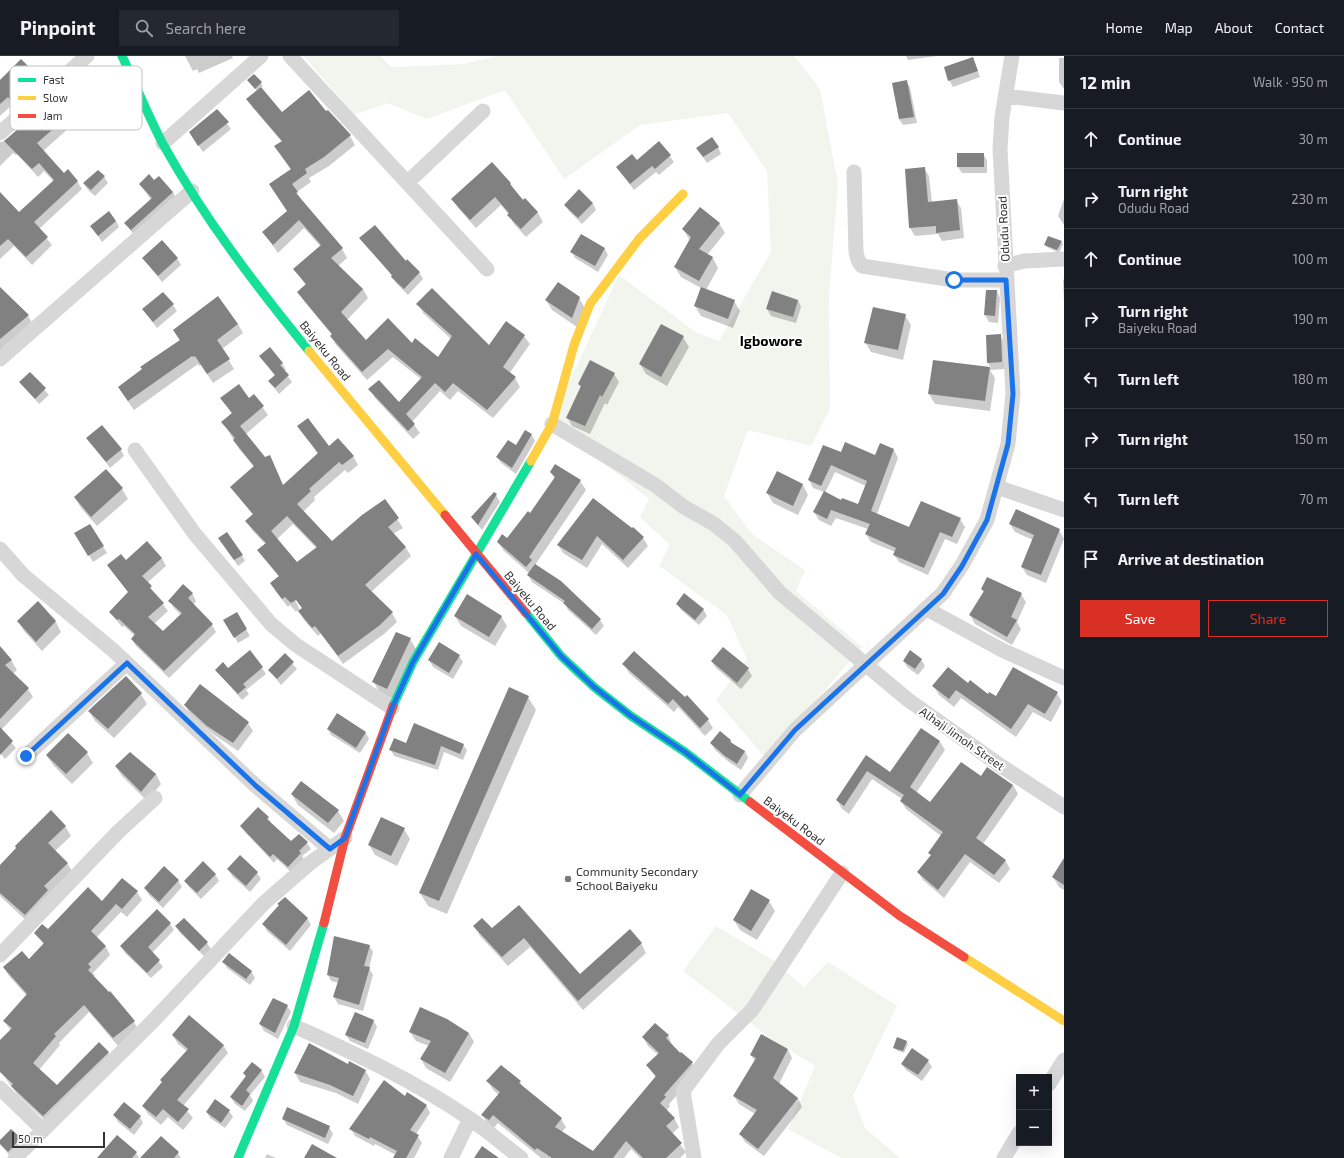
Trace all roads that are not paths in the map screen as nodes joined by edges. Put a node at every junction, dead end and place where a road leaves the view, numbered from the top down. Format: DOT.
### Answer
graph roads {
  1 [pos="87,56"];
  2 [pos="122,56"];
  3 [pos="261,56"];
  4 [pos="290,56"];
  5 [pos="1012,56"];
  6 [pos="76,66"];
  7 [pos="127,66"];
  8 [pos="1006,96"];
  9 [pos="142,97"];
  10 [pos="1064,103"];
  11 [pos="483,111"];
  12 [pos="10,124"];
  13 [pos="0,133"];
  14 [pos="164,143"];
  15 [pos="854,172"];
  16 [pos="408,182"];
  17 [pos="192,191"];
  18 [pos="683,194"];
  19 [pos="1064,259"];
  20 [pos="487,269"];
  21 [pos="1006,273"];
  22 [pos="0,359"];
  23 [pos="552,424"];
  24 [pos="135,450"];
  25 [pos="996,486"];
  26 [pos="1064,510"];
  27 [pos="476,554"];
  28 [pos="3,558"];
  29 [pos="927,609"];
  30 [pos="127,663"];
  31 [pos="865,665"];
  32 [pos="1064,678"];
  33 [pos="392,708"];
  34 [pos="26,756"];
  35 [pos="740,795"];
  36 [pos="155,798"];
  37 [pos="1064,807"];
  38 [pos="345,838"];
  39 [pos="330,849"];
  40 [pos="310,863"];
  41 [pos="842,873"];
  42 [pos="335,874"];
  43 [pos="0,955"];
  44 [pos="1064,1021"];
  45 [pos="294,1026"];
  46 [pos="1064,1060"];
  47 [pos="1052,1079"];
  48 [pos="0,1088"];
  49 [pos="470,1119"];
  50 [pos="43,1130"];
  51 [pos="1016,1138"];
  52 [pos="15,1158"];
  53 [pos="238,1158"];
  54 [pos="451,1158"];
  55 [pos="521,1158"];
  56 [pos="694,1158"];
  57 [pos="1004,1158"];
  1 -- 6 [label="street"];
  2 -- 7 [label="main road, Baiyeku Road"];
  3 -- 14 [label="street"];
  4 -- 16 [label="street"];
  5 -- 8 [label="street, Odudu Road"];
  8 -- 10 [label="street"];
  8 -- 21 [label="street, Odudu Road"];
  9 -- 14 [label="main road, Baiyeku Road"];
  11 -- 16 [label="street"];
  12 -- 13 [label="street"];
  14 -- 17 [label="main road, Baiyeku Road"];
  15 -- 21 [label="street"];
  16 -- 20 [label="street"];
  17 -- 22 [label="street"];
  17 -- 27 [label="main road, Baiyeku Road"];
  18 -- 23 [label="main road"];
  19 -- 21 [label="street"];
  21 -- 25 [label="street, Odudu Road"];
  23 -- 27 [label="main road"];
  23 -- 31 [label="street, Alhaji Jimoh Street"];
  24 -- 33 [label="street"];
  25 -- 26 [label="street"];
  25 -- 29 [label="street, Odudu Road"];
  27 -- 33 [label="main road"];
  27 -- 35 [label="main road, Baiyeku Road"];
  28 -- 30 [label="street"];
  29 -- 31 [label="street, Odudu Road"];
  29 -- 32 [label="street"];
  30 -- 34 [label="street"];
  30 -- 39 [label="street"];
  31 -- 35 [label="street, Odudu Road"];
  31 -- 37 [label="street, Alhaji Jimoh Street"];
  33 -- 38 [label="main road"];
  35 -- 41 [label="main road, Baiyeku Road"];
  36 -- 43 [label="street"];
  38 -- 39 [label="street"];
  38 -- 42 [label="main road"];
  39 -- 40 [label="street"];
  40 -- 42 [label="street"];
  40 -- 50 [label="street"];
  41 -- 44 [label="main road, Baiyeku Road"];
  41 -- 56 [label="street"];
  42 -- 45 [label="main road"];
  45 -- 49 [label="street"];
  45 -- 53 [label="main road"];
  46 -- 47 [label="street"];
  48 -- 50 [label="street"];
  49 -- 54 [label="street"];
  49 -- 55 [label="street"];
  50 -- 52 [label="street"];
  51 -- 57 [label="street"];
}
